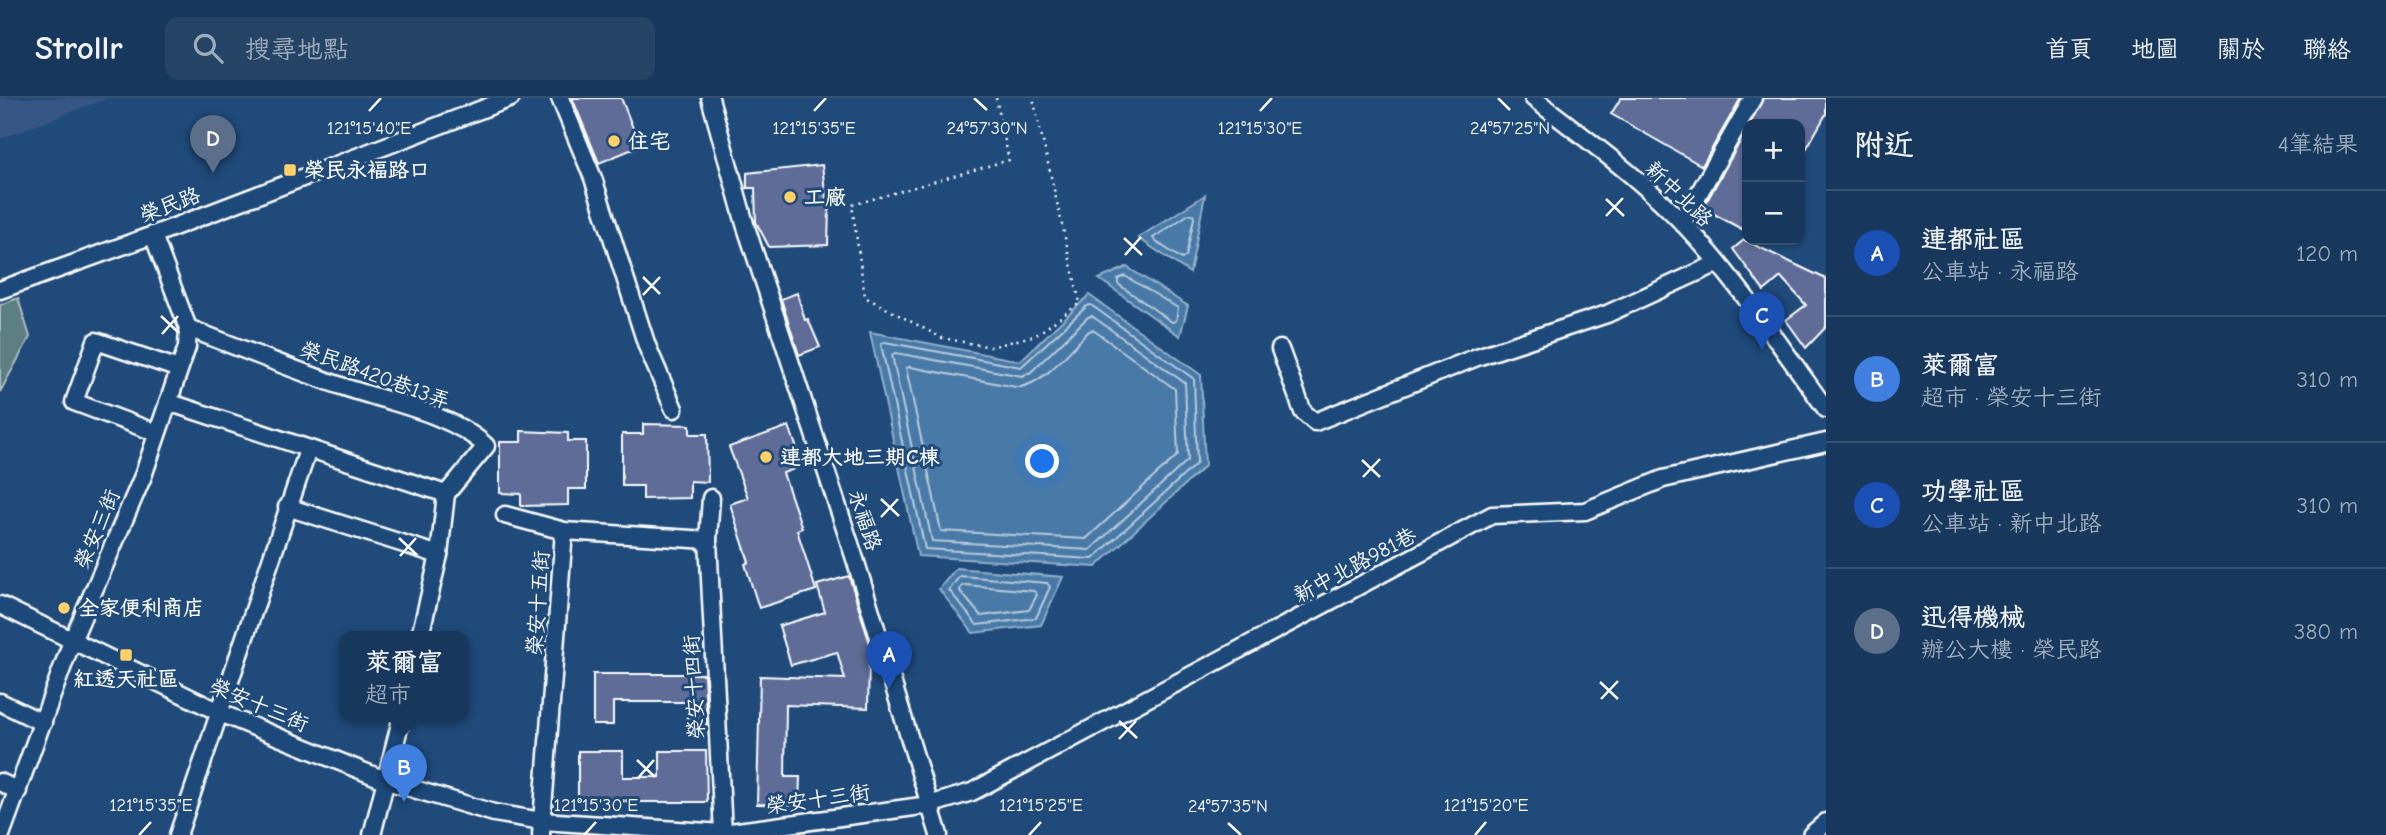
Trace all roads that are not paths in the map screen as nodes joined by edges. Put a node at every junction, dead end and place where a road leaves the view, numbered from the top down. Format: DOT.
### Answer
graph roads {
  1 [pos="511,98"];
  2 [pos="559,98"];
  3 [pos="710,98"];
  4 [pos="1533,98"];
  5 [pos="1753,98"];
  6 [pos="1682,223"];
  7 [pos="153,235"];
  8 [pos="1718,263"];
  9 [pos="0,290"];
  10 [pos="188,328"];
  11 [pos="1280,349"];
  12 [pos="179,369"];
  13 [pos="168,402"];
  14 [pos="674,408"];
  15 [pos="1826,409"];
  16 [pos="158,433"];
  17 [pos="1826,442"];
  18 [pos="308,450"];
  19 [pos="446,494"];
  20 [pos="711,498"];
  21 [pos="286,507"];
  22 [pos="505,515"];
  23 [pos="565,531"];
  24 [pos="708,540"];
  25 [pos="439,555"];
  26 [pos="0,605"];
  27 [pos="421,631"];
  28 [pos="72,641"];
  29 [pos="0,702"];
  30 [pos="218,712"];
  31 [pos="401,722"];
  32 [pos="43,723"];
  33 [pos="387,781"];
  34 [pos="0,782"];
  35 [pos="19,791"];
  36 [pos="929,805"];
  37 [pos="1826,822"];
  38 [pos="542,828"];
  39 [pos="723,833"];
  40 [pos="1,835"];
  41 [pos="178,835"];
  42 [pos="372,835"];
  43 [pos="939,835"];
  44 [pos="1811,835"];
  1 -- 7 [label="street, 榮民路"];
  2 -- 14 [label="street"];
  3 -- 36 [label="street, 永福路"];
  4 -- 6 [label="street, 新中北路"];
  5 -- 6 [label="street"];
  6 -- 8 [label="street, 新中北路"];
  7 -- 9 [label="street, 榮民路"];
  7 -- 10 [label="street"];
  8 -- 11 [label="street"];
  8 -- 15 [label="street, 新中北路"];
  10 -- 12 [label="street, 榮安三街"];
  10 -- 19 [label="street, 榮民路420巷13弄"];
  12 -- 13 [label="street, 榮安三街"];
  12 -- 16 [label="street"];
  13 -- 16 [label="street, 榮安三街"];
  13 -- 18 [label="street"];
  16 -- 28 [label="street, 榮安三街"];
  17 -- 36 [label="street, 新中北路981巷"];
  18 -- 19 [label="street"];
  18 -- 21 [label="street"];
  19 -- 25 [label="street"];
  20 -- 24 [label="street, 榮安十四街"];
  21 -- 25 [label="street"];
  21 -- 30 [label="street"];
  22 -- 23 [label="street"];
  23 -- 24 [label="street, 榮安十五街"];
  23 -- 38 [label="street, 榮安十五街"];
  24 -- 39 [label="street, 榮安十四街"];
  25 -- 27 [label="street"];
  26 -- 28 [label="street, 榮安十三街"];
  28 -- 30 [label="street, 榮安十三街"];
  28 -- 32 [label="street, 榮安三街"];
  29 -- 32 [label="street"];
  30 -- 33 [label="street, 榮安十三街"];
  30 -- 41 [label="street"];
  31 -- 33 [label="street"];
  32 -- 35 [label="street, 榮安三街"];
  33 -- 38 [label="street, 榮安十三街"];
  33 -- 42 [label="street"];
  34 -- 35 [label="street"];
  35 -- 40 [label="street, 榮安三街"];
  36 -- 39 [label="street, 榮安十三街"];
  36 -- 43 [label="street, 永福路"];
  37 -- 44 [label="street"];
  38 -- 39 [label="street, 榮安十三街"];
}
